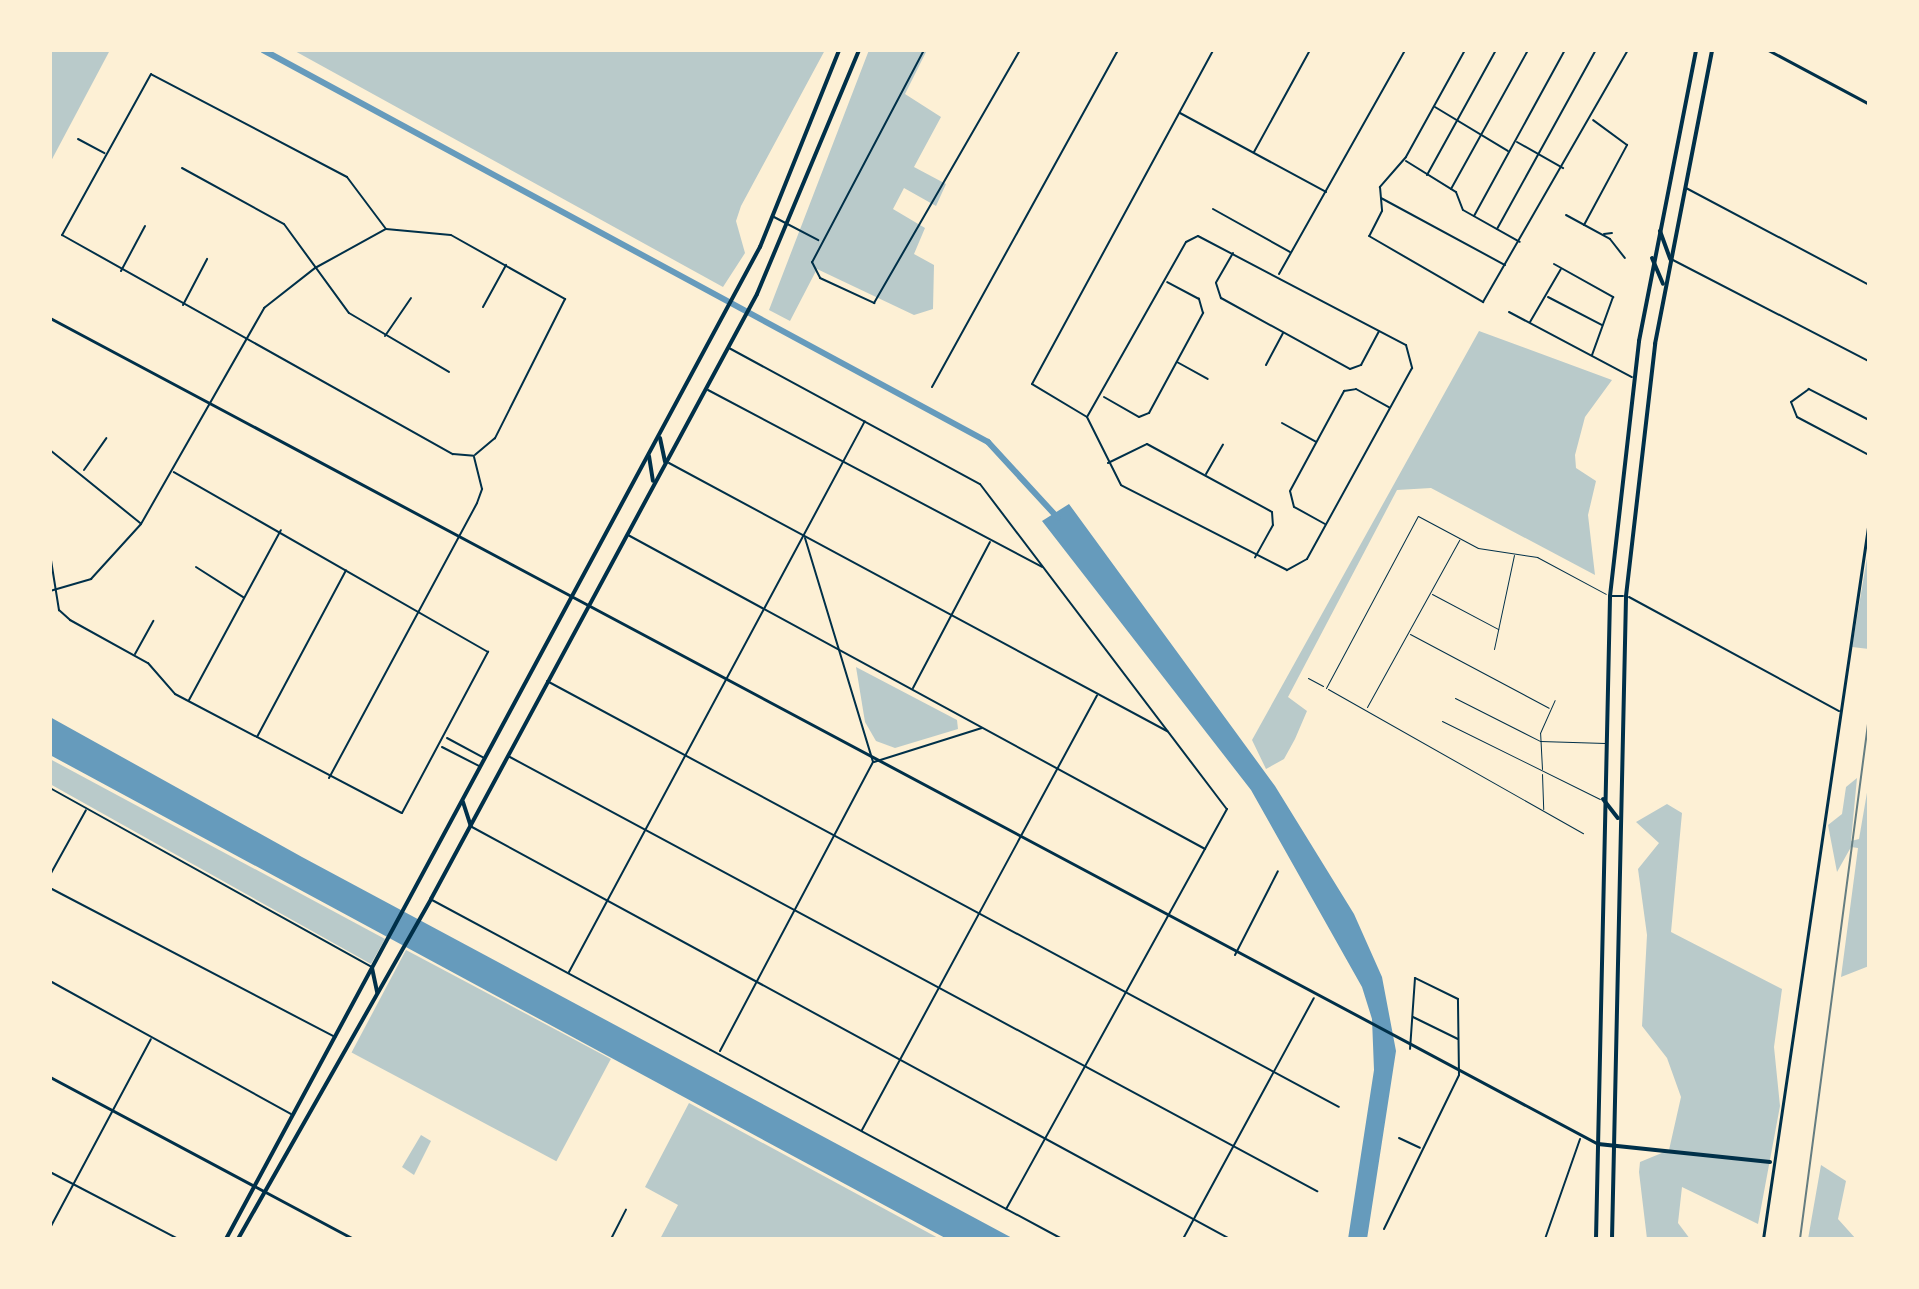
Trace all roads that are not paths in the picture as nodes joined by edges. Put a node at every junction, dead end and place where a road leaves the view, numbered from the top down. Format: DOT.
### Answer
graph roads {
  1 [pos="839,50"];
  2 [pos="859,50"];
  3 [pos="924,50"];
  4 [pos="1020,50"];
  5 [pos="1118,50"];
  6 [pos="1213,50"];
  7 [pos="1310,50"];
  8 [pos="1405,50"];
  9 [pos="1465,50"];
  10 [pos="1496,50"];
  11 [pos="1528,50"];
  12 [pos="1565,50"];
  13 [pos="1596,50"];
  14 [pos="1628,50"];
  15 [pos="1696,50"];
  16 [pos="1712,50"];
  17 [pos="1768,50"];
  18 [pos="1869,104"];
  19 [pos="1434,107"];
  20 [pos="1179,112"];
  21 [pos="1458,120"];
  22 [pos="1591,120"];
  23 [pos="1482,134"];
  24 [pos="78,139"];
  25 [pos="1515,141"];
  26 [pos="1509,151"];
  27 [pos="104,153"];
  28 [pos="1253,153"];
  29 [pos="1538,154"];
  30 [pos="1405,159"];
  31 [pos="182,168"];
  32 [pos="1564,169"];
  33 [pos="1426,176"];
  34 [pos="1684,187"];
  35 [pos="1451,189"];
  36 [pos="1327,192"];
  37 [pos="1380,198"];
  38 [pos="1213,209"];
  39 [pos="1566,215"];
  40 [pos="1474,216"];
  41 [pos="774,217"];
  42 [pos="1584,225"];
  43 [pos="1659,225"];
  44 [pos="145,226"];
  45 [pos="791,226"];
  46 [pos="386,229"];
  47 [pos="1497,229"];
  48 [pos="1612,233"];
  49 [pos="1602,234"];
  50 [pos="819,240"];
  51 [pos="1521,242"];
  52 [pos="1234,251"];
  53 [pos="1291,252"];
  54 [pos="1625,258"];
  55 [pos="1652,258"];
  56 [pos="207,259"];
  57 [pos="1670,259"];
  58 [pos="507,264"];
  59 [pos="1554,264"];
  60 [pos="1506,266"];
  61 [pos="315,268"];
  62 [pos="1562,268"];
  63 [pos="121,273"];
  64 [pos="1279,275"];
  65 [pos="1166,281"];
  66 [pos="1869,285"];
  67 [pos="1664,290"];
  68 [pos="1548,297"];
  69 [pos="411,298"];
  70 [pos="182,306"];
  71 [pos="483,307"];
  72 [pos="1509,312"];
  73 [pos="50,318"];
  74 [pos="1529,322"];
  75 [pos="1603,325"];
  76 [pos="1380,330"];
  77 [pos="1284,332"];
  78 [pos="384,337"];
  79 [pos="244,341"];
  80 [pos="727,348"];
  81 [pos="1592,356"];
  82 [pos="1176,361"];
  83 [pos="1869,361"];
  84 [pos="1266,365"];
  85 [pos="449,372"];
  86 [pos="1634,377"];
  87 [pos="1208,379"];
  88 [pos="932,387"];
  89 [pos="704,388"];
  90 [pos="1103,397"];
  91 [pos="209,404"];
  92 [pos="1391,408"];
  93 [pos="1087,417"];
  94 [pos="867,419"];
  95 [pos="1869,420"];
  96 [pos="1282,423"];
  97 [pos="662,431"];
  98 [pos="106,438"];
  99 [pos="1316,442"];
  100 [pos="1223,444"];
  101 [pos="50,450"];
  102 [pos="1869,455"];
  103 [pos="474,456"];
  104 [pos="649,456"];
  105 [pos="665,461"];
  106 [pos="843,463"];
  107 [pos="1108,463"];
  108 [pos="83,471"];
  109 [pos="174,472"];
  110 [pos="1205,475"];
  111 [pos="653,484"];
  112 [pos="1869,520"];
  113 [pos="141,524"];
  114 [pos="1326,524"];
  115 [pos="281,530"];
  116 [pos="627,535"];
  117 [pos="805,537"];
  118 [pos="1459,539"];
  119 [pos="457,540"];
  120 [pos="990,542"];
  121 [pos="1515,553"];
  122 [pos="50,554"];
  123 [pos="1255,558"];
  124 [pos="196,567"];
  125 [pos="1043,568"];
  126 [pos="346,570"];
  127 [pos="56,590"];
  128 [pos="50,591"];
  129 [pos="1430,593"];
  130 [pos="1610,596"];
  131 [pos="1626,596"];
  132 [pos="244,598"];
  133 [pos="569,599"];
  134 [pos="586,608"];
  135 [pos="419,609"];
  136 [pos="764,609"];
  137 [pos="952,616"];
  138 [pos="153,621"];
  139 [pos="1498,629"];
  140 [pos="1408,633"];
  141 [pos="1494,649"];
  142 [pos="839,650"];
  143 [pos="135,655"];
  144 [pos="1308,678"];
  145 [pos="546,681"];
  146 [pos="724,682"];
  147 [pos="1326,688"];
  148 [pos="913,689"];
  149 [pos="1098,694"];
  150 [pos="1455,698"];
  151 [pos="1555,700"];
  152 [pos="188,701"];
  153 [pos="1549,708"];
  154 [pos="1366,709"];
  155 [pos="1839,711"];
  156 [pos="1442,721"];
  157 [pos="983,728"];
  158 [pos="1168,731"];
  159 [pos="446,737"];
  160 [pos="256,738"];
  161 [pos="1540,741"];
  162 [pos="1605,743"];
  163 [pos="441,746"];
  164 [pos="685,755"];
  165 [pos="507,756"];
  166 [pos="485,758"];
  167 [pos="873,762"];
  168 [pos="481,767"];
  169 [pos="1059,768"];
  170 [pos="1542,772"];
  171 [pos="329,778"];
  172 [pos="50,788"];
  173 [pos="1603,799"];
  174 [pos="463,800"];
  175 [pos="87,808"];
  176 [pos="1543,811"];
  177 [pos="1620,824"];
  178 [pos="471,826"];
  179 [pos="645,831"];
  180 [pos="1583,833"];
  181 [pos="833,835"];
  182 [pos="1019,841"];
  183 [pos="1205,849"];
  184 [pos="1278,871"];
  185 [pos="50,875"];
  186 [pos="50,888"];
  187 [pos="431,899"];
  188 [pos="607,902"];
  189 [pos="793,909"];
  190 [pos="980,915"];
  191 [pos="1168,920"];
  192 [pos="1235,955"];
  193 [pos="372,968"];
  194 [pos="568,973"];
  195 [pos="50,981"];
  196 [pos="756,983"];
  197 [pos="939,987"];
  198 [pos="1126,993"];
  199 [pos="377,994"];
  200 [pos="1314,998"];
  201 [pos="1411,1016"];
  202 [pos="151,1038"];
  203 [pos="336,1038"];
  204 [pos="1459,1039"];
  205 [pos="1410,1049"];
  206 [pos="720,1053"];
  207 [pos="901,1061"];
  208 [pos="1086,1064"];
  209 [pos="1272,1073"];
  210 [pos="1459,1075"];
  211 [pos="50,1077"];
  212 [pos="1339,1107"];
  213 [pos="113,1111"];
  214 [pos="294,1116"];
  215 [pos="862,1131"];
  216 [pos="1399,1138"];
  217 [pos="1047,1139"];
  218 [pos="1580,1139"];
  219 [pos="1598,1144"];
  220 [pos="1233,1145"];
  221 [pos="1614,1146"];
  222 [pos="1422,1149"];
  223 [pos="1770,1162"];
  224 [pos="50,1172"];
  225 [pos="74,1185"];
  226 [pos="255,1186"];
  227 [pos="1317,1191"];
  228 [pos="264,1192"];
  229 [pos="1006,1209"];
  230 [pos="626,1210"];
  231 [pos="1194,1220"];
  232 [pos="50,1228"];
  233 [pos="1384,1229"];
  234 [pos="178,1239"];
  235 [pos="226,1239"];
  236 [pos="238,1239"];
  237 [pos="354,1239"];
  238 [pos="611,1239"];
  239 [pos="1062,1239"];
  240 [pos="1183,1239"];
  241 [pos="1230,1239"];
  242 [pos="1545,1239"];
  243 [pos="1596,1239"];
  244 [pos="1612,1239"];
  245 [pos="1763,1239"];
  1 -- 41 [label="main road"];
  2 -- 45 [label="main road"];
  3 -- 50 [label="street"];
  4 -- 50 [label="street"];
  5 -- 88 [label="street"];
  6 -- 20 [label="street"];
  7 -- 28 [label="street"];
  8 -- 36 [label="street"];
  9 -- 19 [label="street"];
  10 -- 21 [label="street"];
  11 -- 23 [label="street"];
  12 -- 25 [label="street"];
  13 -- 29 [label="street"];
  14 -- 22 [label="street"];
  15 -- 43 [label="main road"];
  16 -- 34 [label="main road"];
  17 -- 18 [label="street"];
  19 -- 21 [label="street"];
  19 -- 30 [label="street"];
  20 -- 28 [label="street"];
  20 -- 93 [label="street"];
  21 -- 23 [label="street"];
  21 -- 33 [label="street"];
  22 -- 32 [label="street"];
  22 -- 42 [label="street"];
  23 -- 26 [label="street"];
  23 -- 35 [label="street"];
  24 -- 27 [label="street"];
  25 -- 26 [label="street"];
  25 -- 29 [label="street"];
  26 -- 40 [label="street"];
  27 -- 46 [label="street"];
  27 -- 63 [label="street"];
  28 -- 36 [label="street"];
  29 -- 32 [label="street"];
  29 -- 47 [label="street"];
  30 -- 33 [label="street"];
  30 -- 37 [label="street"];
  31 -- 61 [label="street"];
  32 -- 51 [label="street"];
  33 -- 35 [label="street"];
  34 -- 57 [label="main road"];
  34 -- 66 [label="street"];
  35 -- 40 [label="street"];
  36 -- 53 [label="street"];
  37 -- 60 [label="street"];
  37 -- 60 [label="street"];
  38 -- 53 [label="street"];
  39 -- 42 [label="street"];
  40 -- 47 [label="street"];
  41 -- 45 [label="street"];
  41 -- 97 [label="main road"];
  42 -- 49 [label="street"];
  43 -- 55 [label="main road"];
  43 -- 57 [label="main road"];
  44 -- 63 [label="street"];
  45 -- 50 [label="street"];
  45 -- 80 [label="main road"];
  46 -- 58 [label="street"];
  46 -- 61 [label="street"];
  47 -- 51 [label="street"];
  48 -- 49 [label="street"];
  49 -- 54 [label="street"];
  51 -- 60 [label="street"];
  52 -- 64 [label="street"];
  52 -- 65 [label="street"];
  52 -- 77 [label="street"];
  53 -- 64 [label="street"];
  55 -- 67 [label="main road"];
  55 -- 86 [label="main road"];
  56 -- 70 [label="street"];
  57 -- 67 [label="main road"];
  57 -- 83 [label="street"];
  58 -- 71 [label="street"];
  58 -- 103 [label="street"];
  59 -- 62 [label="street"];
  61 -- 78 [label="street"];
  61 -- 79 [label="street"];
  62 -- 68 [label="street"];
  62 -- 75 [label="street"];
  63 -- 70 [label="street"];
  64 -- 76 [label="street"];
  65 -- 82 [label="street"];
  65 -- 90 [label="street"];
  67 -- 131 [label="main road"];
  68 -- 74 [label="street"];
  68 -- 75 [label="street"];
  69 -- 78 [label="street"];
  70 -- 79 [label="street"];
  72 -- 74 [label="street"];
  73 -- 91 [label="street"];
  74 -- 81 [label="street"];
  75 -- 81 [label="street"];
  76 -- 77 [label="street"];
  76 -- 92 [label="street"];
  77 -- 84 [label="street"];
  78 -- 85 [label="street"];
  79 -- 91 [label="street"];
  79 -- 103 [label="street"];
  80 -- 89 [label="main road"];
  80 -- 94 [label="street"];
  81 -- 86 [label="street"];
  82 -- 87 [label="street"];
  82 -- 90 [label="street"];
  86 -- 130 [label="main road"];
  89 -- 105 [label="main road"];
  89 -- 106 [label="street"];
  90 -- 93 [label="street"];
  91 -- 109 [label="street"];
  91 -- 119 [label="street"];
  92 -- 99 [label="street"];
  92 -- 114 [label="street"];
  93 -- 107 [label="street"];
  94 -- 106 [label="street"];
  94 -- 125 [label="street"];
  95 -- 102 [label="street"];
  96 -- 99 [label="street"];
  97 -- 104 [label="main road"];
  97 -- 105 [label="main road"];
  98 -- 108 [label="street"];
  99 -- 114 [label="street"];
  100 -- 110 [label="street"];
  101 -- 108 [label="street"];
  103 -- 119 [label="street"];
  104 -- 111 [label="main road"];
  104 -- 133 [label="main road"];
  105 -- 111 [label="main road"];
  105 -- 117 [label="street"];
  106 -- 117 [label="street"];
  106 -- 120 [label="street"];
  107 -- 110 [label="street"];
  107 -- 123 [label="street"];
  108 -- 113 [label="street"];
  109 -- 113 [label="street"];
  109 -- 115 [label="street"];
  110 -- 123 [label="street"];
  111 -- 116 [label="main road"];
  112 -- 155 [label="street"];
  113 -- 127 [label="street"];
  114 -- 123 [label="street"];
  115 -- 126 [label="street"];
  115 -- 132 [label="street"];
  116 -- 134 [label="main road"];
  116 -- 136 [label="street"];
  117 -- 136 [label="street"];
  117 -- 137 [label="street"];
  117 -- 142 [label="street"];
  118 -- 121 [label="lane"];
  118 -- 129 [label="lane"];
  118 -- 147 [label="lane"];
  119 -- 133 [label="street"];
  119 -- 135 [label="street"];
  120 -- 125 [label="street"];
  120 -- 137 [label="street"];
  121 -- 130 [label="lane"];
  121 -- 139 [label="lane"];
  122 -- 127 [label="street"];
  124 -- 132 [label="street"];
  125 -- 158 [label="street"];
  126 -- 135 [label="street"];
  126 -- 160 [label="street"];
  127 -- 128 [label="street"];
  127 -- 143 [label="street"];
  129 -- 139 [label="lane"];
  129 -- 140 [label="lane"];
  130 -- 131 [label="street"];
  130 -- 162 [label="main road"];
  131 -- 155 [label="street"];
  131 -- 177 [label="main road"];
  132 -- 152 [label="street"];
  133 -- 134 [label="street"];
  133 -- 166 [label="main road"];
  134 -- 145 [label="main road"];
  134 -- 146 [label="street"];
  135 -- 159 [label="street"];
  135 -- 171 [label="street"];
  136 -- 142 [label="street"];
  136 -- 146 [label="street"];
  137 -- 148 [label="street"];
  137 -- 149 [label="street"];
  138 -- 143 [label="street"];
  139 -- 141 [label="lane"];
  140 -- 153 [label="lane"];
  140 -- 154 [label="lane"];
  142 -- 148 [label="street"];
  142 -- 167 [label="street"];
  143 -- 152 [label="street"];
  144 -- 147 [label="lane"];
  145 -- 164 [label="street"];
  145 -- 165 [label="main road"];
  146 -- 164 [label="street"];
  146 -- 167 [label="street"];
  147 -- 154 [label="lane"];
  148 -- 157 [label="street"];
  149 -- 158 [label="street"];
  149 -- 169 [label="street"];
  150 -- 161 [label="lane"];
  151 -- 153 [label="lane"];
  152 -- 160 [label="street"];
  153 -- 161 [label="lane"];
  154 -- 176 [label="lane"];
  155 -- 223 [label="street"];
  156 -- 170 [label="lane"];
  157 -- 167 [label="street"];
  157 -- 169 [label="street"];
  158 -- 183 [label="street"];
  159 -- 163 [label="street"];
  159 -- 166 [label="street"];
  160 -- 171 [label="street"];
  161 -- 162 [label="lane"];
  161 -- 170 [label="lane"];
  162 -- 173 [label="main road"];
  163 -- 168 [label="street"];
  163 -- 171 [label="street"];
  164 -- 179 [label="street"];
  164 -- 181 [label="street"];
  165 -- 178 [label="main road"];
  165 -- 179 [label="street"];
  166 -- 168 [label="main road"];
  167 -- 181 [label="street"];
  167 -- 182 [label="street"];
  168 -- 174 [label="main road"];
  169 -- 182 [label="street"];
  169 -- 183 [label="street"];
  170 -- 173 [label="lane"];
  170 -- 176 [label="lane"];
  172 -- 175 [label="street"];
  173 -- 177 [label="main road"];
  173 -- 219 [label="main road"];
  174 -- 178 [label="main road"];
  174 -- 193 [label="main road"];
  175 -- 185 [label="street"];
  175 -- 193 [label="street"];
  176 -- 180 [label="lane"];
  177 -- 221 [label="main road"];
  178 -- 187 [label="main road"];
  178 -- 188 [label="street"];
  179 -- 188 [label="street"];
  179 -- 189 [label="street"];
  181 -- 189 [label="street"];
  181 -- 190 [label="street"];
  182 -- 190 [label="street"];
  182 -- 191 [label="street"];
  183 -- 191 [label="street"];
  184 -- 192 [label="street"];
  186 -- 203 [label="street"];
  187 -- 194 [label="street"];
  187 -- 199 [label="main road"];
  188 -- 194 [label="street"];
  188 -- 196 [label="street"];
  189 -- 196 [label="street"];
  189 -- 197 [label="street"];
  190 -- 197 [label="street"];
  190 -- 198 [label="street"];
  191 -- 192 [label="street"];
  191 -- 198 [label="street"];
  192 -- 200 [label="street"];
  193 -- 199 [label="main road"];
  193 -- 203 [label="main road"];
  194 -- 206 [label="street"];
  195 -- 202 [label="street"];
  196 -- 206 [label="street"];
  196 -- 207 [label="street"];
  197 -- 207 [label="street"];
  197 -- 208 [label="street"];
  198 -- 208 [label="street"];
  198 -- 209 [label="street"];
  199 -- 228 [label="main road"];
  200 -- 205 [label="street"];
  200 -- 209 [label="street"];
  201 -- 204 [label="street"];
  201 -- 204 [label="street"];
  201 -- 205 [label="street"];
  202 -- 213 [label="street"];
  202 -- 214 [label="street"];
  203 -- 214 [label="main road"];
  204 -- 210 [label="street"];
  205 -- 210 [label="street"];
  206 -- 215 [label="street"];
  207 -- 215 [label="street"];
  207 -- 217 [label="street"];
  208 -- 217 [label="street"];
  208 -- 220 [label="street"];
  209 -- 212 [label="street"];
  209 -- 220 [label="street"];
  210 -- 218 [label="street"];
  210 -- 222 [label="street"];
  211 -- 213 [label="street"];
  213 -- 225 [label="street"];
  213 -- 226 [label="street"];
  214 -- 226 [label="main road"];
  215 -- 229 [label="street"];
  216 -- 222 [label="street"];
  217 -- 229 [label="street"];
  217 -- 231 [label="street"];
  218 -- 219 [label="street"];
  218 -- 242 [label="street"];
  219 -- 221 [label="main road"];
  219 -- 243 [label="main road"];
  220 -- 227 [label="street"];
  220 -- 231 [label="street"];
  221 -- 223 [label="main road"];
  221 -- 244 [label="main road"];
  222 -- 233 [label="street"];
  223 -- 245 [label="street"];
  224 -- 225 [label="street"];
  225 -- 232 [label="street"];
  225 -- 234 [label="street"];
  226 -- 228 [label="street"];
  226 -- 235 [label="main road"];
  228 -- 236 [label="main road"];
  228 -- 237 [label="street"];
  229 -- 239 [label="street"];
  230 -- 238 [label="street"];
  231 -- 240 [label="street"];
  231 -- 241 [label="street"];
}
